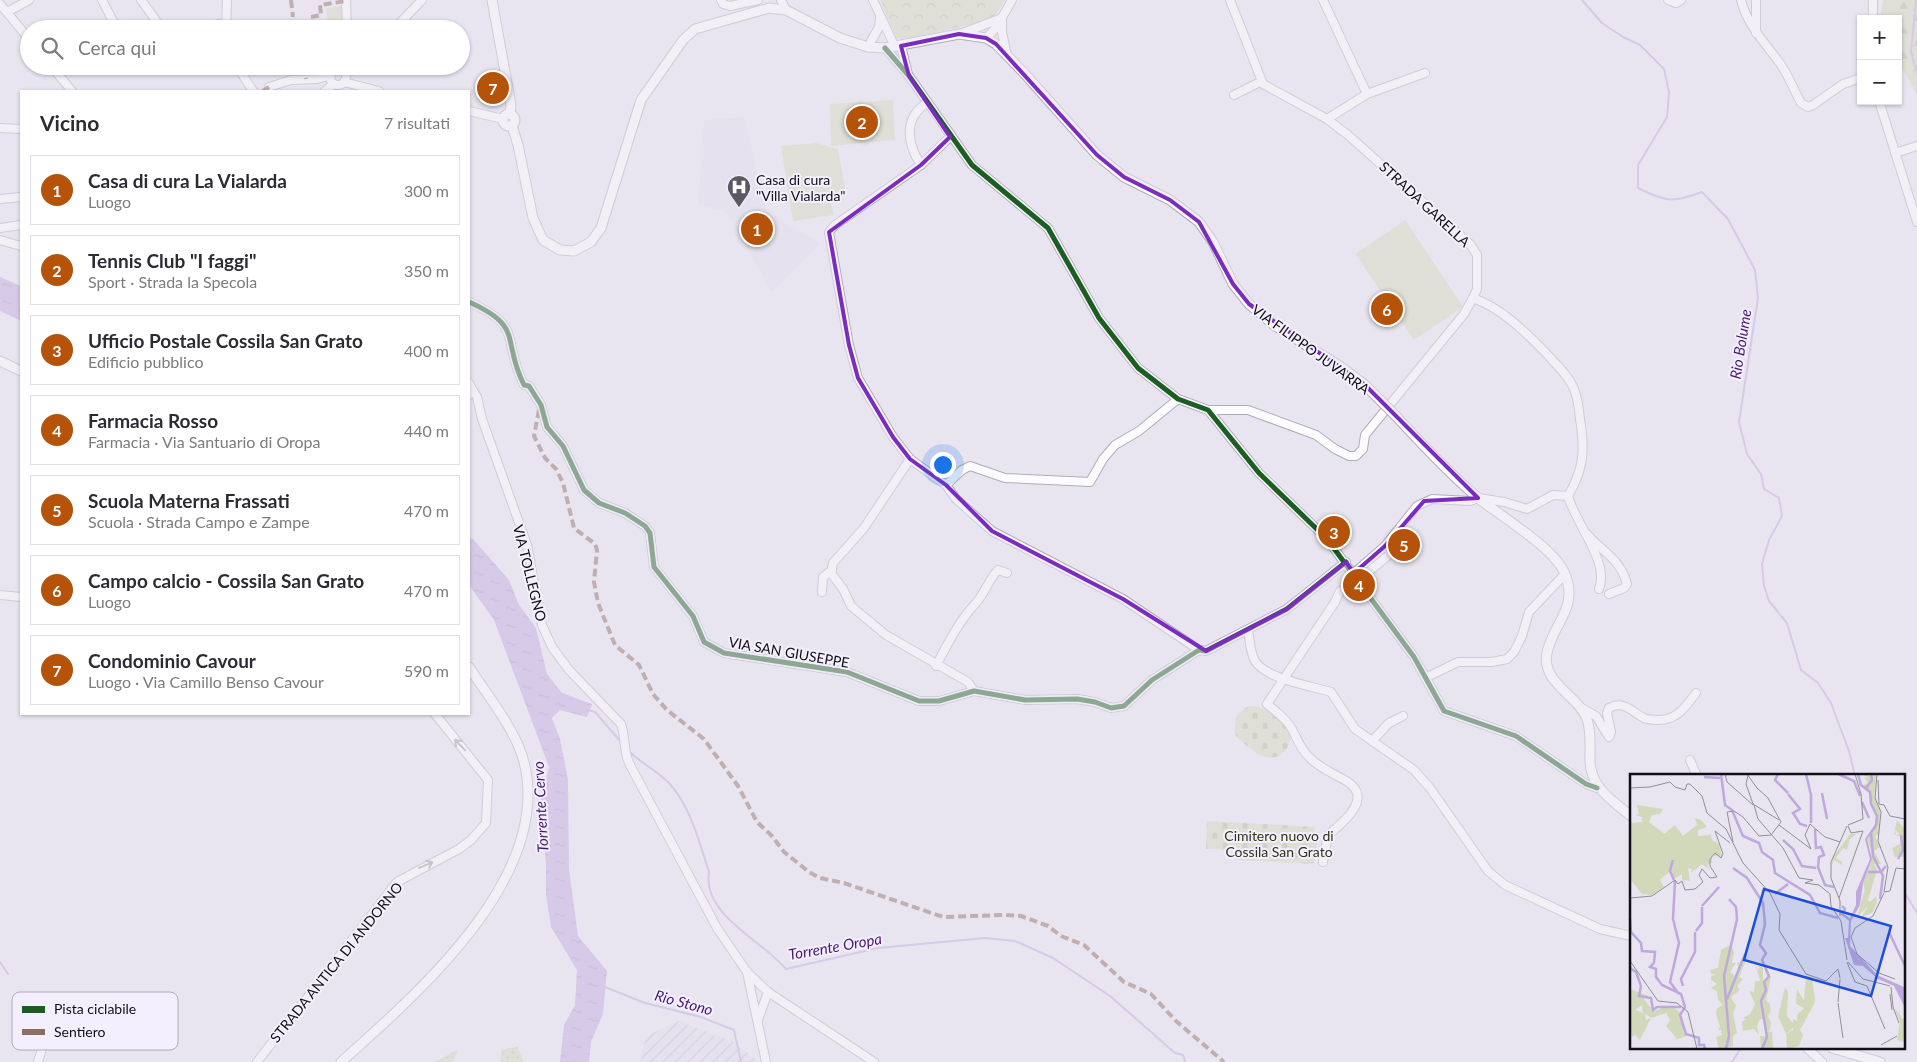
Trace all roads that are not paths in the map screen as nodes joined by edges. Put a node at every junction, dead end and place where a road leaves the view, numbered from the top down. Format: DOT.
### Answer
graph roads {
  1 [pos="29,0"];
  2 [pos="102,0"];
  3 [pos="141,0"];
  4 [pos="227,0"];
  5 [pos="346,0"];
  6 [pos="422,0"];
  7 [pos="492,0"];
  8 [pos="721,0"];
  9 [pos="758,0"];
  10 [pos="782,0"];
  11 [pos="787,0"];
  12 [pos="873,0"];
  13 [pos="1012,0"];
  14 [pos="1230,0"];
  15 [pos="1323,0"];
  16 [pos="1668,0"];
  17 [pos="1680,0"];
  18 [pos="1741,0"];
  19 [pos="1756,0"];
  20 [pos="1874,0"];
  21 [pos="0,4"];
  22 [pos="786,10"];
  23 [pos="878,11"];
  24 [pos="7,12"];
  25 [pos="1872,15"];
  26 [pos="1002,18"];
  27 [pos="112,20"];
  28 [pos="155,20"];
  29 [pos="226,20"];
  30 [pos="347,20"];
  31 [pos="403,20"];
  32 [pos="20,28"];
  33 [pos="959,34"];
  34 [pos="1756,34"];
  35 [pos="986,38"];
  36 [pos="898,46"];
  37 [pos="868,47"];
  38 [pos="885,48"];
  39 [pos="1007,55"];
  40 [pos="1425,73"];
  41 [pos="59,75"];
  42 [pos="243,75"];
  43 [pos="331,75"];
  44 [pos="345,75"];
  45 [pos="909,76"];
  46 [pos="1857,79"];
  47 [pos="1262,81"];
  48 [pos="344,82"];
  49 [pos="334,84"];
  50 [pos="269,88"];
  51 [pos="71,90"];
  52 [pos="252,90"];
  53 [pos="326,90"];
  54 [pos="375,90"];
  55 [pos="1367,94"];
  56 [pos="1234,95"];
  57 [pos="927,103"];
  58 [pos="1879,105"];
  59 [pos="470,111"];
  60 [pos="506,117"];
  61 [pos="1327,120"];
  62 [pos="0,128"];
  63 [pos="20,129"];
  64 [pos="950,137"];
  65 [pos="1917,146"];
  66 [pos="1895,153"];
  67 [pos="922,165"];
  68 [pos="20,197"];
  69 [pos="0,199"];
  70 [pos="1917,222"];
  71 [pos="20,225"];
  72 [pos="0,228"];
  73 [pos="0,240"];
  74 [pos="20,246"];
  75 [pos="1473,298"];
  76 [pos="470,303"];
  77 [pos="0,361"];
  78 [pos="20,371"];
  79 [pos="470,389"];
  80 [pos="1178,399"];
  81 [pos="470,401"];
  82 [pos="1208,410"];
  83 [pos="482,419"];
  84 [pos="910,459"];
  85 [pos="946,485"];
  86 [pos="1568,496"];
  87 [pos="1478,498"];
  88 [pos="1581,526"];
  89 [pos="1346,562"];
  90 [pos="832,570"];
  91 [pos="1007,573"];
  92 [pos="1565,574"];
  93 [pos="1356,576"];
  94 [pos="1599,589"];
  95 [pos="1340,591"];
  96 [pos="822,592"];
  97 [pos="1609,594"];
  98 [pos="0,595"];
  99 [pos="20,596"];
  100 [pos="1248,631"];
  101 [pos="1199,650"];
  102 [pos="936,666"];
  103 [pos="470,669"];
  104 [pos="1425,678"];
  105 [pos="1284,679"];
  106 [pos="974,691"];
  107 [pos="1696,693"];
  108 [pos="1580,707"];
  109 [pos="436,715"];
  110 [pos="1404,716"];
  111 [pos="1372,741"];
  112 [pos="1690,760"];
  113 [pos="1696,774"];
  114 [pos="1598,788"];
  115 [pos="1630,815"];
  116 [pos="1323,862"];
  117 [pos="1630,936"];
  118 [pos="747,972"];
  119 [pos="768,992"];
  120 [pos="785,1002"];
  121 [pos="765,1004"];
  122 [pos="754,1006"];
  123 [pos="758,1020"];
  124 [pos="42,1050"];
  125 [pos="1809,1050"];
  126 [pos="1839,1050"];
  127 [pos="38,1062"];
  128 [pos="257,1062"];
  129 [pos="341,1062"];
  130 [pos="766,1062"];
  131 [pos="874,1062"];
  132 [pos="1822,1062"];
  133 [pos="1880,1062"];
  1 -- 24 [label="street"];
  2 -- 27 [label="street"];
  3 -- 28 [label="street"];
  4 -- 29 [label="street"];
  5 -- 30 [label="street"];
  6 -- 31 [label="street"];
  7 -- 60 [label="main road"];
  8 -- 9 [label="street"];
  10 -- 22 [label="street"];
  11 -- 22 [label="street"];
  12 -- 23 [label="street"];
  13 -- 26 [label="street"];
  14 -- 47 [label="street"];
  15 -- 55 [label="street"];
  16 -- 17 [label="street"];
  18 -- 34 [label="street"];
  19 -- 34 [label="street"];
  20 -- 25 [label="street"];
  21 -- 24 [label="street"];
  22 -- 37 [label="main road"];
  22 -- 60 [label="main road"];
  23 -- 36 [label="street"];
  23 -- 37 [label="street"];
  24 -- 32 [label="street"];
  26 -- 33 [label="street"];
  26 -- 35 [label="street"];
  26 -- 39 [label="street"];
  33 -- 35 [label="main road"];
  33 -- 36 [label="main road"];
  34 -- 46 [label="street"];
  35 -- 39 [label="main road, VIA FILIPPO JUVARRA"];
  36 -- 38 [label="main road"];
  36 -- 45 [label="street"];
  37 -- 38 [label="main road"];
  38 -- 45 [label="street"];
  39 -- 87 [label="main road, VIA FILIPPO JUVARRA, bridge"];
  40 -- 55 [label="street"];
  41 -- 51 [label="street"];
  42 -- 52 [label="street"];
  43 -- 49 [label="street"];
  43 -- 50 [label="street"];
  44 -- 48 [label="street"];
  45 -- 57 [label="street"];
  47 -- 56 [label="street"];
  47 -- 61 [label="street, STRADA GARELLA"];
  48 -- 49 [label="street"];
  48 -- 54 [label="street"];
  49 -- 53 [label="street"];
  55 -- 61 [label="street"];
  57 -- 64 [label="street"];
  57 -- 67 [label="street"];
  58 -- 66 [label="street"];
  59 -- 60 [label="street"];
  61 -- 75 [label="street, STRADA GARELLA"];
  62 -- 63 [label="street"];
  64 -- 67 [label="street"];
  64 -- 80 [label="street"];
  65 -- 66 [label="street"];
  66 -- 70 [label="street"];
  67 -- 84 [label="street"];
  68 -- 69 [label="street"];
  71 -- 72 [label="street"];
  73 -- 74 [label="street"];
  75 -- 82 [label="street, STRADA GARELLA"];
  75 -- 86 [label="street"];
  76 -- 106 [label="street, VIA SAN GIUSEPPE"];
  77 -- 78 [label="main road"];
  79 -- 83 [label="street, VIA TOLLEGNO"];
  80 -- 82 [label="street"];
  80 -- 85 [label="street"];
  81 -- 83 [label="street, VIA TOLLEGNO"];
  82 -- 89 [label="street"];
  83 -- 118 [label="street, VIA TOLLEGNO"];
  84 -- 85 [label="street"];
  84 -- 90 [label="street"];
  85 -- 101 [label="street"];
  86 -- 87 [label="street"];
  86 -- 88 [label="street"];
  87 -- 92 [label="main road, VIA FILIPPO JUVARRA"];
  87 -- 93 [label="street"];
  88 -- 94 [label="street"];
  88 -- 97 [label="street"];
  89 -- 93 [label="street"];
  89 -- 100 [label="street, VIA SAN GIUSEPPE"];
  90 -- 96 [label="street"];
  90 -- 102 [label="street"];
  91 -- 102 [label="street"];
  92 -- 104 [label="street"];
  92 -- 108 [label="main road, VIA FILIPPO JUVARRA"];
  93 -- 104 [label="street"];
  95 -- 105 [label="street"];
  98 -- 99 [label="street"];
  100 -- 101 [label="street, VIA SAN GIUSEPPE"];
  100 -- 105 [label="street"];
  101 -- 106 [label="street, VIA SAN GIUSEPPE"];
  102 -- 106 [label="street"];
  103 -- 129 [label="main road"];
  104 -- 114 [label="street"];
  105 -- 111 [label="street"];
  105 -- 116 [label="street"];
  107 -- 108 [label="street, VIA FILIPPO JUVARRA"];
  108 -- 114 [label="main road, VIA FILIPPO JUVARRA"];
  128 -- 109 [label="street, STRADA ANTICA DI ANDORNO, one-way"];
  110 -- 111 [label="street"];
  111 -- 117 [label="street"];
  112 -- 113 [label="street"];
  114 -- 115 [label="main road"];
  118 -- 119 [label="street"];
  118 -- 122 [label="street"];
  119 -- 120 [label="street"];
  119 -- 121 [label="street"];
  119 -- 122 [label="street"];
  120 -- 121 [label="street"];
  120 -- 131 [label="street"];
  121 -- 123 [label="street"];
  122 -- 123 [label="street"];
  123 -- 130 [label="street"];
  124 -- 127 [label="street"];
  125 -- 132 [label="street"];
  126 -- 133 [label="main road"];
}
